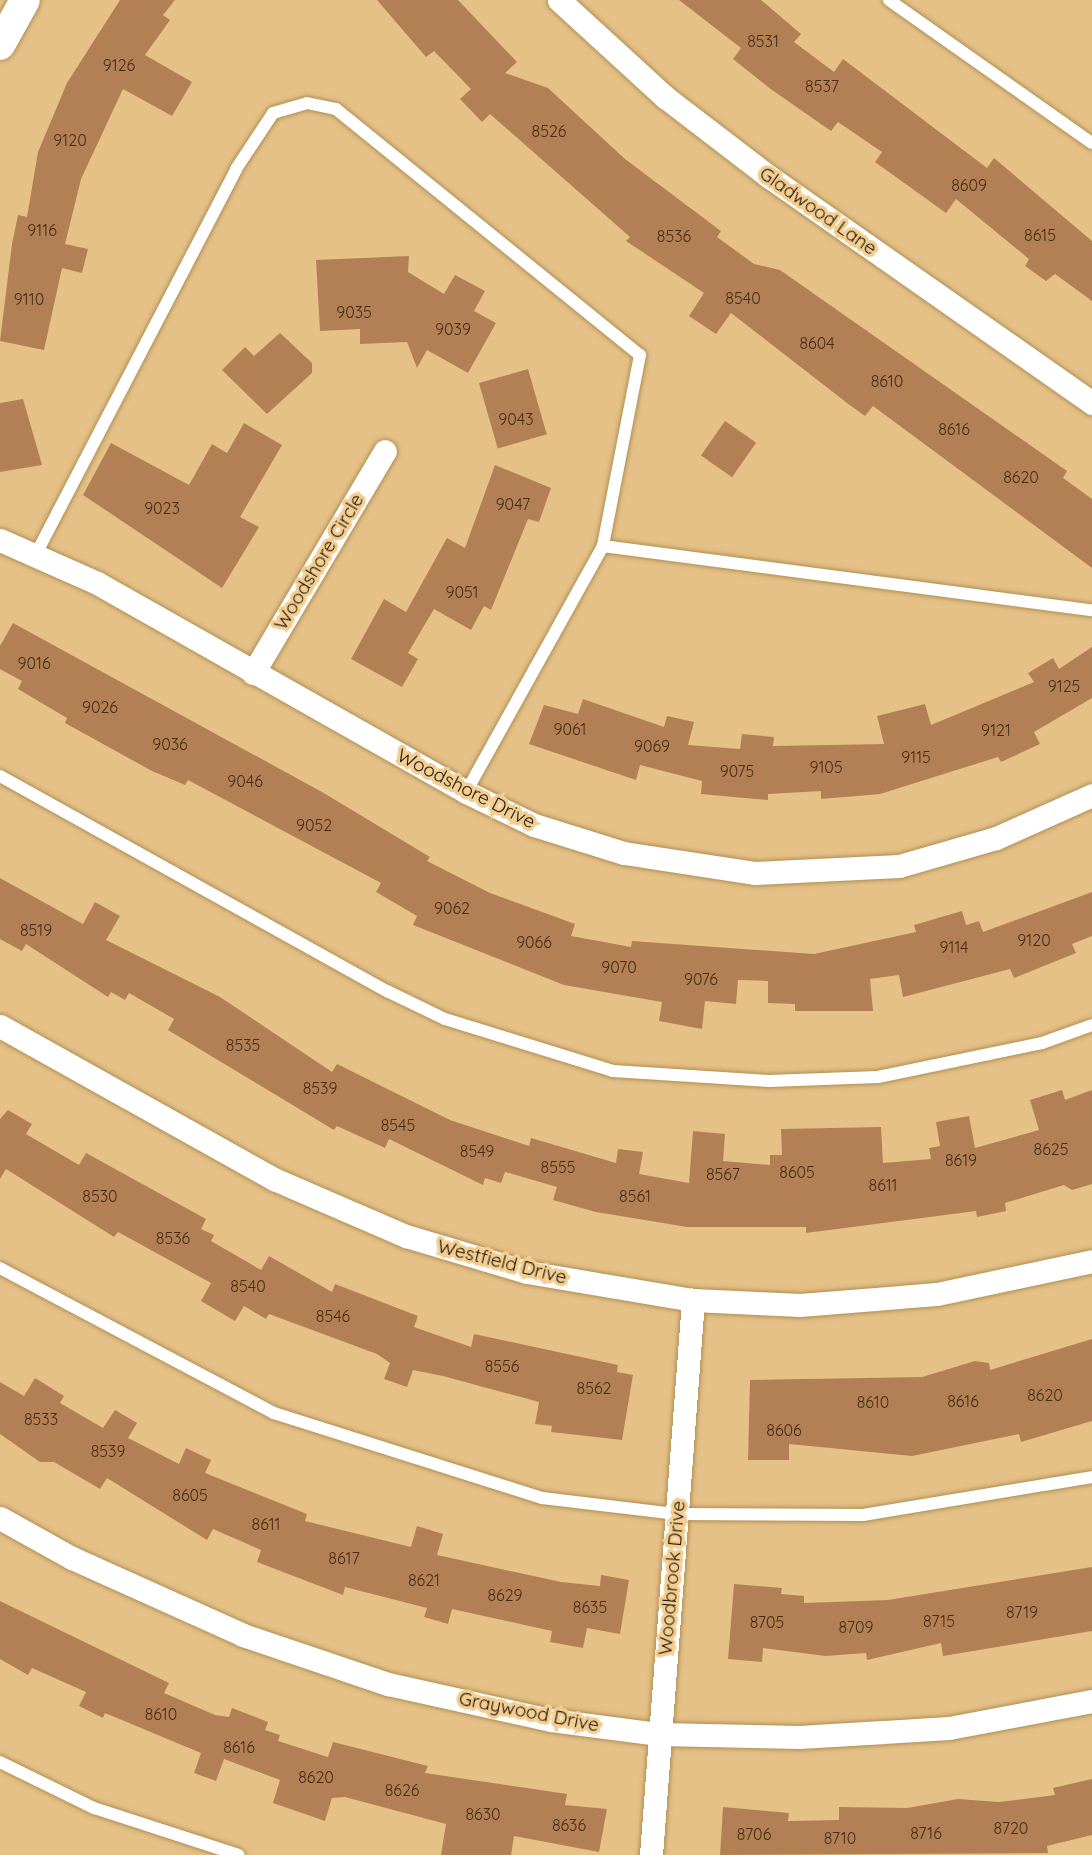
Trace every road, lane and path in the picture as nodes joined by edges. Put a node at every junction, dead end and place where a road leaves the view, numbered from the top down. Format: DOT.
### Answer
graph roads {
  1 [pos="25,0"];
  2 [pos="559,0"];
  3 [pos="889,0"];
  4 [pos="0,45"];
  5 [pos="1092,143"];
  6 [pos="1092,403"];
  7 [pos="384,451"];
  8 [pos="0,540"];
  9 [pos="603,546"];
  10 [pos="36,554"];
  11 [pos="1092,610"];
  12 [pos="253,673"];
  13 [pos="0,776"];
  14 [pos="466,793"];
  15 [pos="1092,795"];
  16 [pos="1092,1025"];
  17 [pos="0,1026"];
  18 [pos="1092,1261"];
  19 [pos="0,1268"];
  20 [pos="692,1300"];
  21 [pos="1092,1477"];
  22 [pos="677,1514"];
  23 [pos="0,1518"];
  24 [pos="1092,1701"];
  25 [pos="659,1734"];
  26 [pos="0,1762"];
  27 [pos="239,1855"];
  28 [pos="651,1855"];
  1 -- 4 [label="street"];
  2 -- 6 [label="street, Gladwood Lane"];
  3 -- 5 [label="lane"];
  7 -- 12 [label="street, Woodshore Circle"];
  8 -- 10 [label="street, Woodshore Drive"];
  9 -- 10 [label="lane"];
  9 -- 11 [label="lane"];
  9 -- 14 [label="lane"];
  10 -- 12 [label="street, Woodshore Drive"];
  12 -- 14 [label="street, Woodshore Drive"];
  13 -- 16 [label="lane"];
  14 -- 15 [label="street, Woodshore Drive"];
  17 -- 20 [label="street, Westfield Drive"];
  18 -- 20 [label="street, Westfield Drive"];
  19 -- 22 [label="lane"];
  20 -- 22 [label="street, Woodbrook Drive"];
  21 -- 22 [label="lane"];
  22 -- 25 [label="street, Woodbrook Drive"];
  23 -- 25 [label="street, Graywood Drive"];
  24 -- 25 [label="street, Graywood Drive"];
  25 -- 28 [label="street, Woodbrook Drive"];
  26 -- 27 [label="lane"];
}
